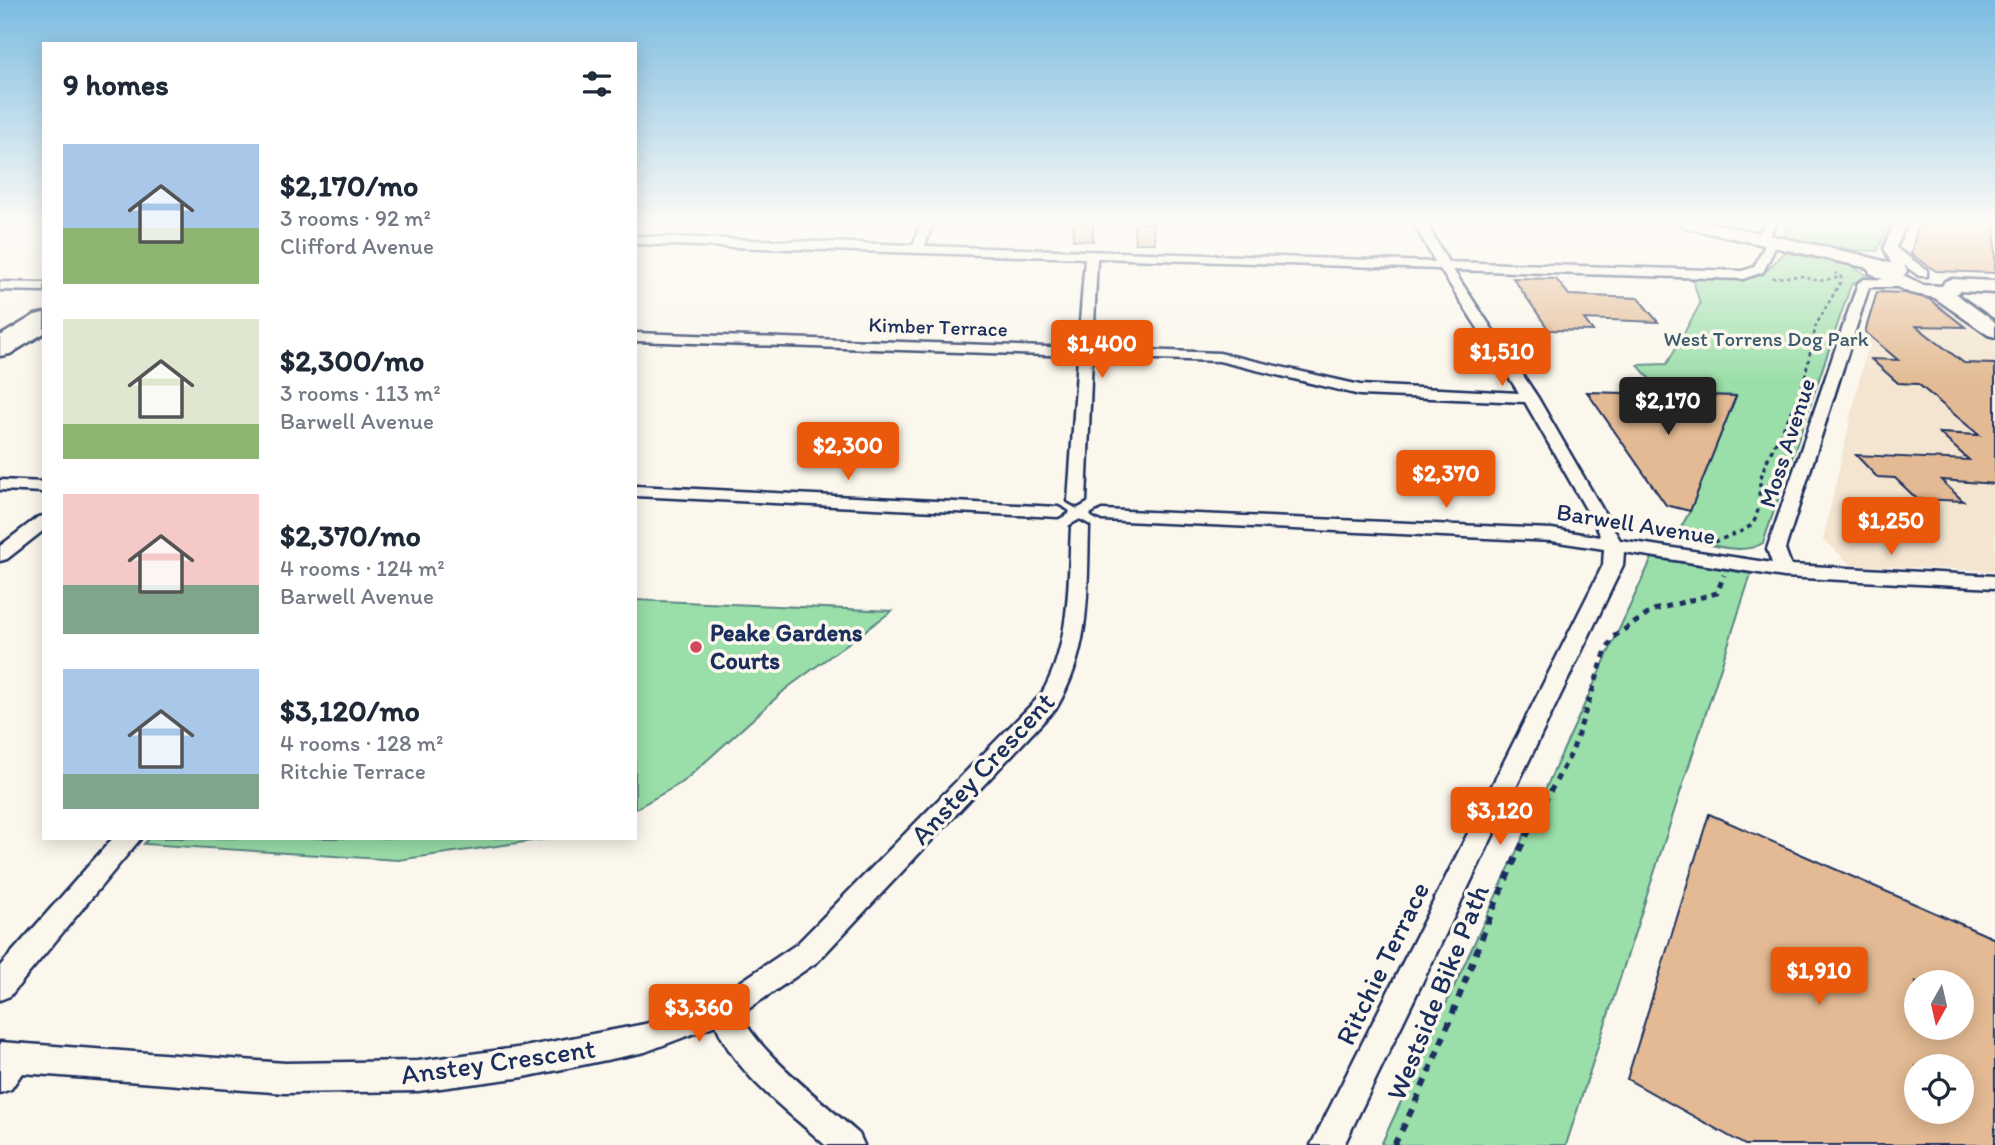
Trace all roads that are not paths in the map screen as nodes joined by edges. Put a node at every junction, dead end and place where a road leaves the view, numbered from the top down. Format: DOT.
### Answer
graph roads {
  1 [pos="1090,276"];
  2 [pos="1451,276"];
  3 [pos="1891,276"];
  4 [pos="1899,276"];
  5 [pos="1928,276"];
  6 [pos="0,286"];
  7 [pos="1995,286"];
  8 [pos="42,287"];
  9 [pos="1946,289"];
  10 [pos="42,309"];
  11 [pos="42,322"];
  12 [pos="1995,331"];
  13 [pos="0,334"];
  14 [pos="637,337"];
  15 [pos="0,348"];
  16 [pos="1086,353"];
  17 [pos="1530,398"];
  18 [pos="0,485"];
  19 [pos="42,487"];
  20 [pos="637,491"];
  21 [pos="1079,514"];
  22 [pos="42,523"];
  23 [pos="1611,542"];
  24 [pos="0,555"];
  25 [pos="1784,571"];
  26 [pos="1995,582"];
  27 [pos="127,840"];
  28 [pos="0,987"];
  29 [pos="724,1009"];
  30 [pos="5,1064"];
  31 [pos="848,1145"];
  32 [pos="1327,1145"];
  1 -- 16 [label="street, Anstey Crescent"];
  2 -- 17 [label="street"];
  3 -- 25 [label="street, Moss Avenue"];
  4 -- 9 [label="street"];
  5 -- 9 [label="street"];
  6 -- 8 [label="street"];
  7 -- 9 [label="street"];
  9 -- 12 [label="street"];
  10 -- 13 [label="highway"];
  11 -- 15 [label="highway"];
  14 -- 16 [label="street, Kimber Terrace"];
  16 -- 17 [label="street, Kimber Terrace"];
  16 -- 21 [label="street, Anstey Crescent"];
  17 -- 23 [label="street"];
  18 -- 19 [label="street"];
  20 -- 21 [label="street, Barwell Avenue"];
  21 -- 23 [label="street, Barwell Avenue"];
  21 -- 29 [label="street, Anstey Crescent"];
  22 -- 24 [label="street"];
  23 -- 25 [label="street, Barwell Avenue"];
  23 -- 32 [label="street, Ritchie Terrace"];
  25 -- 26 [label="street, Barwell Avenue"];
  27 -- 28 [label="street"];
  29 -- 30 [label="street, Anstey Crescent"];
  29 -- 31 [label="street"];
}
